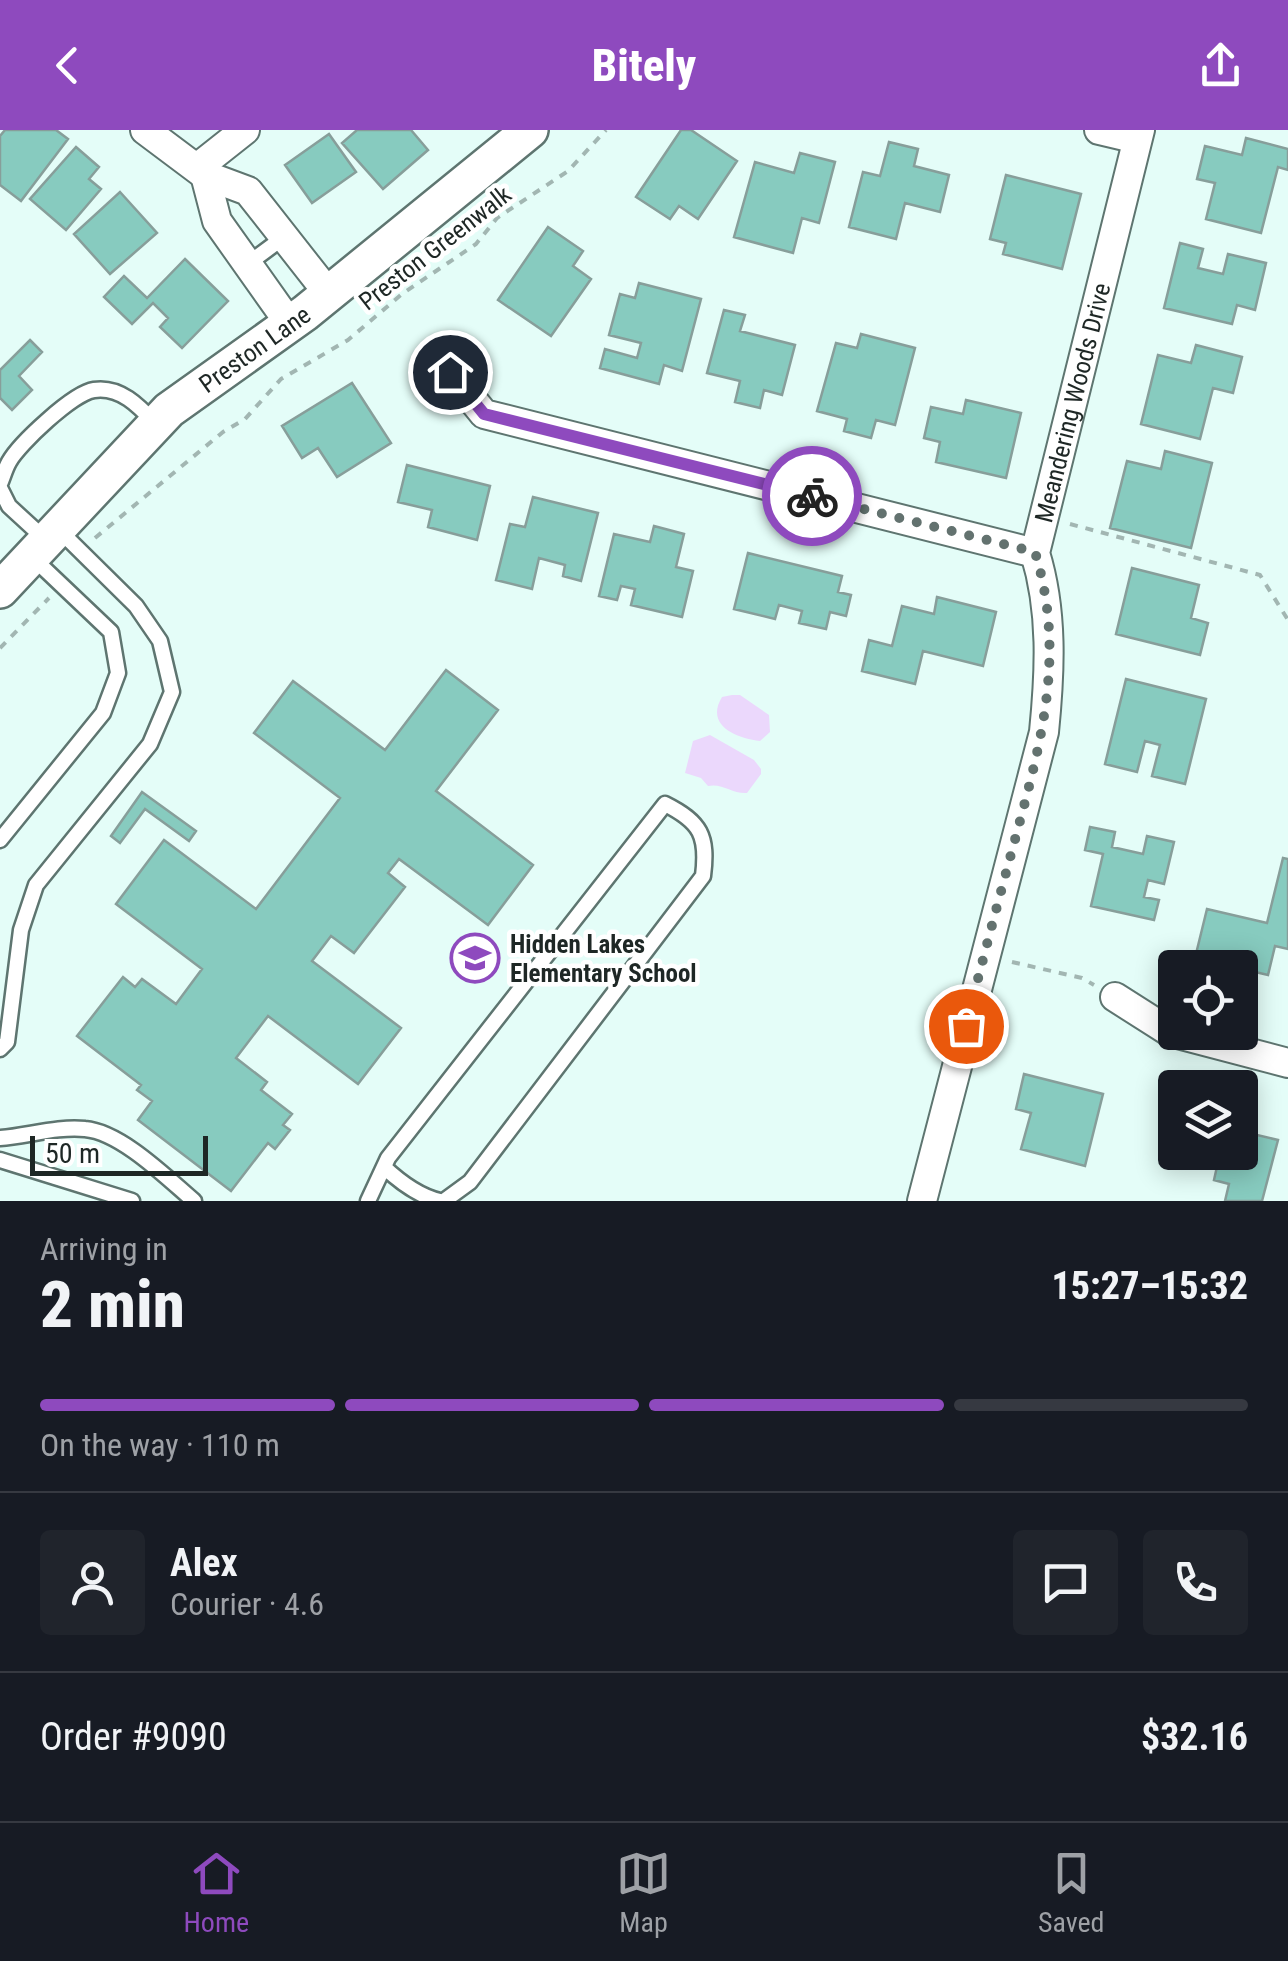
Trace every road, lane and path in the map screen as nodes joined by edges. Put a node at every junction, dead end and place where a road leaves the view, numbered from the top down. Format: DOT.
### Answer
graph roads {
  1 [pos="146,130"];
  2 [pos="245,130"];
  3 [pos="530,130"];
  4 [pos="606,130"];
  5 [pos="1099,130"];
  6 [pos="1138,135"];
  7 [pos="201,171"];
  8 [pos="284,237"];
  9 [pos="249,263"];
  10 [pos="328,294"];
  11 [pos="290,324"];
  12 [pos="450,372"];
  13 [pos="156,424"];
  14 [pos="0,486"];
  15 [pos="1044,518"];
  16 [pos="96,538"];
  17 [pos="45,542"];
  18 [pos="1035,552"];
  19 [pos="0,590"];
  20 [pos="50,596"];
  21 [pos="1288,620"];
  22 [pos="0,648"];
  23 [pos="0,840"];
  24 [pos="984,956"];
  25 [pos="1116,997"];
  26 [pos="0,1049"];
  27 [pos="1288,1063"];
  28 [pos="0,1138"];
  29 [pos="0,1160"];
  30 [pos="384,1166"];
  31 [pos="132,1201"];
  32 [pos="194,1201"];
  33 [pos="368,1201"];
  34 [pos="442,1201"];
  35 [pos="922,1201"];
  1 -- 7 [label="street"];
  2 -- 7 [label="street"];
  3 -- 10 [label="street, Preston Lane"];
  4 -- 16 [label="path, Preston Greenwalk"];
  5 -- 6 [label="street"];
  6 -- 15 [label="street, Meandering Woods Drive"];
  7 -- 8 [label="street"];
  7 -- 9 [label="street"];
  8 -- 9 [label="lane"];
  8 -- 10 [label="street"];
  9 -- 11 [label="street"];
  10 -- 11 [label="street, Preston Lane"];
  11 -- 13 [label="street, Preston Lane"];
  12 -- 18 [label="street"];
  13 -- 14 [label="lane"];
  13 -- 17 [label="street, Preston Lane"];
  14 -- 17 [label="lane"];
  15 -- 18 [label="street, Meandering Woods Drive"];
  15 -- 21 [label="path"];
  17 -- 19 [label="street, Preston Lane"];
  17 -- 23 [label="lane"];
  17 -- 26 [label="lane"];
  18 -- 24 [label="street, Meandering Woods Drive"];
  20 -- 22 [label="path"];
  24 -- 25 [label="path"];
  24 -- 35 [label="street, Meandering Woods Drive"];
  25 -- 27 [label="street"];
  28 -- 32 [label="lane"];
  29 -- 31 [label="lane"];
  30 -- 33 [label="lane"];
  30 -- 34 [label="lane"];
  30 -- 34 [label="lane"];
}
